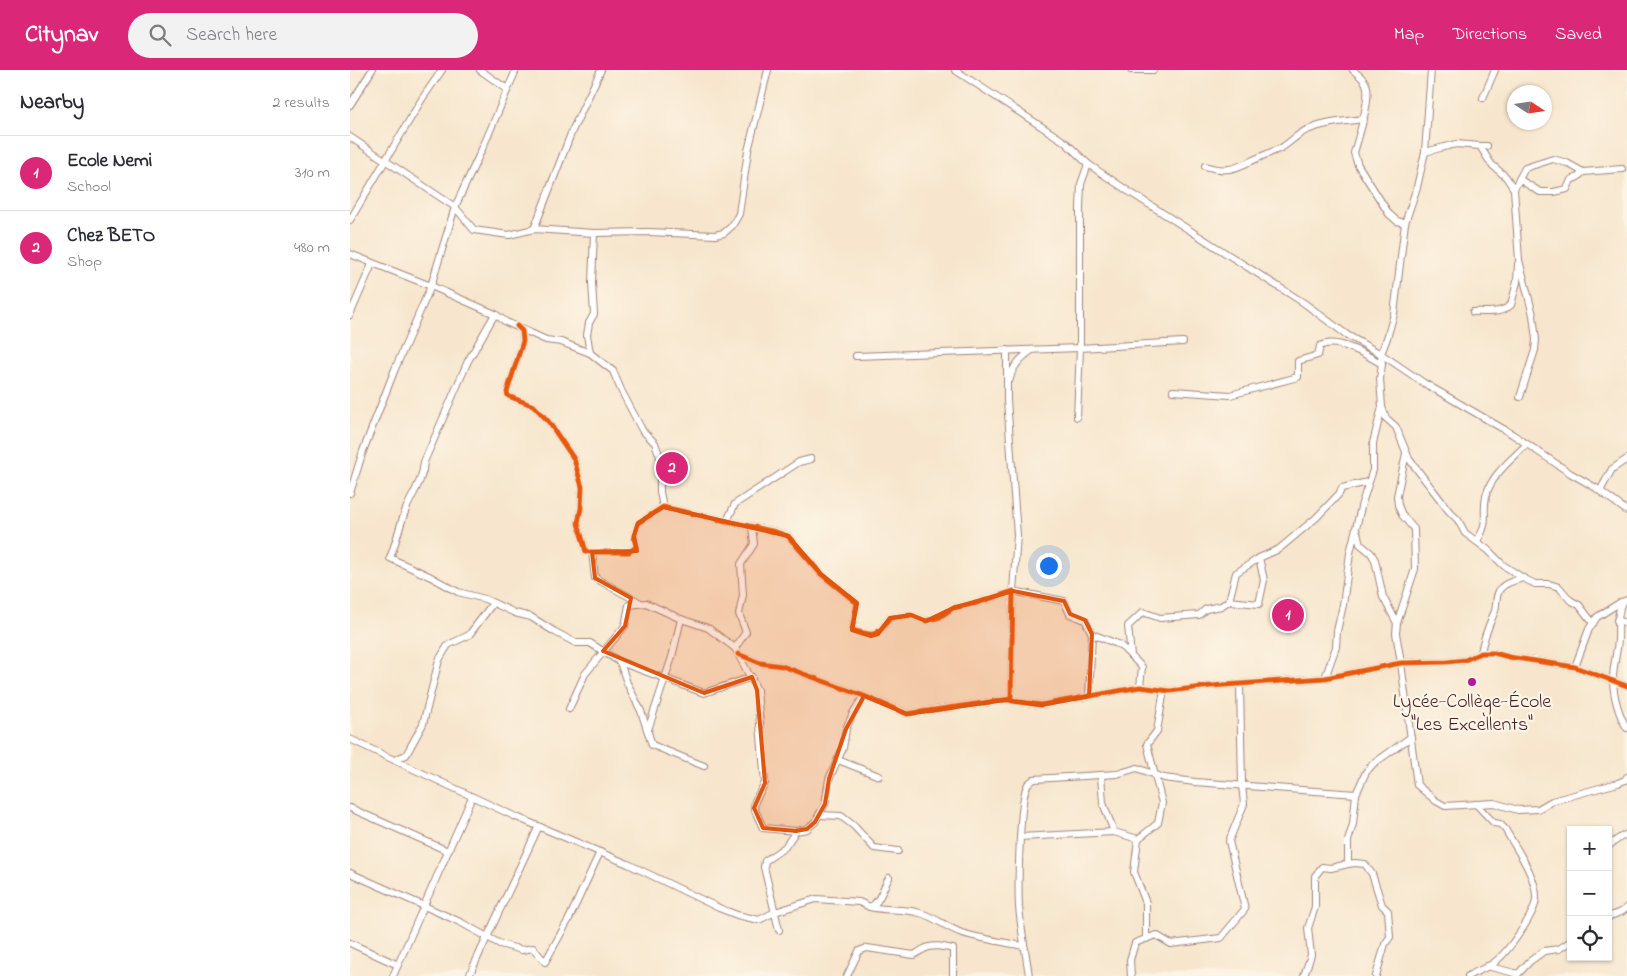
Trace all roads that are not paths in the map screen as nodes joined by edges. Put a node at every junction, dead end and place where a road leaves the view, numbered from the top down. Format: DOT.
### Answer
graph roads {
  1 [pos="372,70"];
  2 [pos="442,70"];
  3 [pos="480,70"];
  4 [pos="516,70"];
  5 [pos="601,70"];
  6 [pos="768,70"];
  7 [pos="955,70"];
  8 [pos="1132,70"];
  9 [pos="1153,70"];
  10 [pos="1353,70"];
  11 [pos="1431,70"];
  12 [pos="1495,70"];
  13 [pos="507,89"];
  14 [pos="1483,98"];
  15 [pos="350,105"];
  16 [pos="1364,119"];
  17 [pos="350,137"];
  18 [pos="1425,152"];
  19 [pos="386,161"];
  20 [pos="1088,164"];
  21 [pos="1205,166"];
  22 [pos="1622,169"];
  23 [pos="1583,172"];
  24 [pos="1519,180"];
  25 [pos="1514,190"];
  26 [pos="454,207"];
  27 [pos="350,220"];
  28 [pos="1405,223"];
  29 [pos="534,229"];
  30 [pos="594,233"];
  31 [pos="350,254"];
  32 [pos="1519,260"];
  33 [pos="372,264"];
  34 [pos="432,286"];
  35 [pos="1473,312"];
  36 [pos="495,314"];
  37 [pos="350,315"];
  38 [pos="517,326"];
  39 [pos="1183,342"];
  40 [pos="1080,348"];
  41 [pos="1034,349"];
  42 [pos="1008,350"];
  43 [pos="590,352"];
  44 [pos="1381,354"];
  45 [pos="856,356"];
  46 [pos="1382,364"];
  47 [pos="1173,391"];
  48 [pos="1520,398"];
  49 [pos="1007,400"];
  50 [pos="1382,407"];
  51 [pos="1077,417"];
  52 [pos="1527,444"];
  53 [pos="1406,452"];
  54 [pos="1627,455"];
  55 [pos="811,459"];
  56 [pos="1624,460"];
  57 [pos="1368,482"];
  58 [pos="351,489"];
  59 [pos="1600,491"];
  60 [pos="663,507"];
  61 [pos="1627,511"];
  62 [pos="727,521"];
  63 [pos="752,526"];
  64 [pos="1356,528"];
  65 [pos="1477,541"];
  66 [pos="592,552"];
  67 [pos="1259,558"];
  68 [pos="1523,578"];
  69 [pos="1013,591"];
  70 [pos="1624,600"];
  71 [pos="1229,602"];
  72 [pos="493,603"];
  73 [pos="640,603"];
  74 [pos="680,619"];
  75 [pos="1617,620"];
  76 [pos="1397,623"];
  77 [pos="1593,623"];
  78 [pos="1627,623"];
  79 [pos="1092,634"];
  80 [pos="603,651"];
  81 [pos="737,651"];
  82 [pos="1481,653"];
  83 [pos="1131,656"];
  84 [pos="620,662"];
  85 [pos="1401,663"];
  86 [pos="1575,667"];
  87 [pos="752,677"];
  88 [pos="1325,678"];
  89 [pos="664,679"];
  90 [pos="1613,680"];
  91 [pos="1240,684"];
  92 [pos="1627,686"];
  93 [pos="1140,687"];
  94 [pos="1164,690"];
  95 [pos="864,696"];
  96 [pos="1089,696"];
  97 [pos="1011,699"];
  98 [pos="569,709"];
  99 [pos="1627,728"];
  100 [pos="648,730"];
  101 [pos="1412,737"];
  102 [pos="350,739"];
  103 [pos="394,760"];
  104 [pos="838,760"];
  105 [pos="704,766"];
  106 [pos="1155,774"];
  107 [pos="1101,775"];
  108 [pos="879,776"];
  109 [pos="1627,777"];
  110 [pos="1242,786"];
  111 [pos="1356,794"];
  112 [pos="472,797"];
  113 [pos="1476,804"];
  114 [pos="350,808"];
  115 [pos="820,815"];
  116 [pos="539,826"];
  117 [pos="796,831"];
  118 [pos="1114,832"];
  119 [pos="1627,834"];
  120 [pos="1020,837"];
  121 [pos="1138,839"];
  122 [pos="1612,843"];
  123 [pos="448,851"];
  124 [pos="898,851"];
  125 [pos="600,852"];
  126 [pos="1348,864"];
  127 [pos="350,873"];
  128 [pos="888,878"];
  129 [pos="424,907"];
  130 [pos="870,907"];
  131 [pos="1627,907"];
  132 [pos="775,912"];
  133 [pos="1610,916"];
  134 [pos="779,930"];
  135 [pos="488,936"];
  136 [pos="1146,939"];
  137 [pos="350,943"];
  138 [pos="1567,944"];
  139 [pos="1023,946"];
  140 [pos="398,965"];
  141 [pos="1487,966"];
  142 [pos="393,976"];
  143 [pos="469,976"];
  144 [pos="847,976"];
  145 [pos="953,976"];
  146 [pos="1029,976"];
  147 [pos="1131,976"];
  148 [pos="1304,976"];
  149 [pos="1376,976"];
  150 [pos="1468,976"];
  1 -- 15 [label="street"];
  2 -- 19 [label="street"];
  3 -- 13 [label="street"];
  4 -- 13 [label="street"];
  5 -- 29 [label="street"];
  6 -- 30 [label="street"];
  7 -- 20 [label="street"];
  8 -- 9 [label="street"];
  10 -- 16 [label="street"];
  11 -- 18 [label="street"];
  12 -- 14 [label="street"];
  13 -- 26 [label="street"];
  16 -- 21 [label="street"];
  16 -- 28 [label="street"];
  17 -- 19 [label="street"];
  18 -- 25 [label="street"];
  18 -- 28 [label="street"];
  19 -- 26 [label="street"];
  19 -- 27 [label="street"];
  20 -- 40 [label="street"];
  20 -- 44 [label="street"];
  22 -- 23 [label="street"];
  23 -- 24 [label="street"];
  23 -- 24 [label="street"];
  24 -- 25 [label="street"];
  25 -- 32 [label="street"];
  26 -- 29 [label="street"];
  26 -- 34 [label="street"];
  28 -- 44 [label="street"];
  29 -- 30 [label="street"];
  30 -- 43 [label="street"];
  31 -- 33 [label="street"];
  32 -- 35 [label="street"];
  32 -- 48 [label="street"];
  33 -- 34 [label="street"];
  33 -- 37 [label="street"];
  34 -- 36 [label="street"];
  34 -- 58 [label="street"];
  36 -- 38 [label="street"];
  36 -- 72 [label="street"];
  38 -- 43 [label="street"];
  38 -- 66 [label="street"];
  39 -- 40 [label="street"];
  40 -- 41 [label="street"];
  40 -- 51 [label="street"];
  41 -- 42 [label="street"];
  41 -- 49 [label="street"];
  42 -- 45 [label="street"];
  42 -- 49 [label="street"];
  43 -- 60 [label="street"];
  44 -- 46 [label="street"];
  44 -- 52 [label="street"];
  46 -- 47 [label="street"];
  46 -- 50 [label="street"];
  49 -- 69 [label="street"];
  50 -- 53 [label="street"];
  50 -- 57 [label="street"];
  52 -- 59 [label="street"];
  52 -- 65 [label="street"];
  53 -- 65 [label="street"];
  53 -- 76 [label="street"];
  54 -- 56 [label="street"];
  55 -- 62 [label="street"];
  56 -- 59 [label="street"];
  57 -- 64 [label="street"];
  57 -- 67 [label="street"];
  59 -- 61 [label="street"];
  60 -- 62 [label="street"];
  60 -- 66 [label="street"];
  62 -- 63 [label="street"];
  63 -- 69 [label="street"];
  63 -- 81 [label="street"];
  64 -- 76 [label="street"];
  64 -- 88 [label="street"];
  65 -- 68 [label="street"];
  66 -- 73 [label="street"];
  67 -- 71 [label="street"];
  67 -- 71 [label="street"];
  68 -- 77 [label="street"];
  68 -- 82 [label="street"];
  69 -- 79 [label="street"];
  69 -- 97 [label="street"];
  70 -- 75 [label="street"];
  70 -- 77 [label="street"];
  71 -- 83 [label="street"];
  72 -- 80 [label="street"];
  72 -- 103 [label="street"];
  73 -- 74 [label="street"];
  73 -- 80 [label="street"];
  74 -- 81 [label="street"];
  74 -- 89 [label="street"];
  75 -- 78 [label="street"];
  75 -- 90 [label="street"];
  76 -- 85 [label="street"];
  77 -- 86 [label="street"];
  79 -- 83 [label="street"];
  79 -- 96 [label="street"];
  80 -- 84 [label="street"];
  80 -- 98 [label="street"];
  81 -- 87 [label="street"];
  81 -- 95 [label="street"];
  82 -- 85 [label="street"];
  82 -- 86 [label="street"];
  83 -- 93 [label="street"];
  84 -- 89 [label="street"];
  84 -- 100 [label="street"];
  85 -- 88 [label="street"];
  85 -- 101 [label="street"];
  86 -- 90 [label="street"];
  87 -- 89 [label="street"];
  87 -- 117 [label="street"];
  88 -- 91 [label="street"];
  89 -- 100 [label="street"];
  90 -- 92 [label="street"];
  90 -- 99 [label="street"];
  91 -- 94 [label="street"];
  91 -- 110 [label="street"];
  93 -- 94 [label="street"];
  93 -- 96 [label="street"];
  94 -- 106 [label="street"];
  95 -- 97 [label="street"];
  95 -- 104 [label="street"];
  96 -- 97 [label="street"];
  100 -- 105 [label="street"];
  101 -- 111 [label="street"];
  101 -- 113 [label="street"];
  102 -- 103 [label="street"];
  103 -- 112 [label="street"];
  104 -- 108 [label="street"];
  104 -- 115 [label="street"];
  106 -- 107 [label="street"];
  106 -- 110 [label="street"];
  106 -- 121 [label="street"];
  107 -- 118 [label="street"];
  107 -- 120 [label="street"];
  109 -- 113 [label="street"];
  110 -- 111 [label="street"];
  110 -- 136 [label="street"];
  111 -- 126 [label="street"];
  112 -- 116 [label="street"];
  112 -- 123 [label="street"];
  113 -- 141 [label="street"];
  114 -- 123 [label="street"];
  115 -- 117 [label="street"];
  115 -- 124 [label="street"];
  116 -- 125 [label="street"];
  116 -- 135 [label="street"];
  117 -- 132 [label="street"];
  118 -- 120 [label="street"];
  118 -- 121 [label="street"];
  119 -- 122 [label="street"];
  120 -- 139 [label="street"];
  121 -- 136 [label="street"];
  123 -- 129 [label="street"];
  125 -- 132 [label="street"];
  125 -- 135 [label="street"];
  126 -- 148 [label="street"];
  126 -- 149 [label="street"];
  127 -- 129 [label="street"];
  128 -- 130 [label="street"];
  129 -- 135 [label="street"];
  129 -- 140 [label="street"];
  130 -- 132 [label="street"];
  130 -- 139 [label="street"];
  131 -- 133 [label="street"];
  132 -- 134 [label="street"];
  135 -- 143 [label="street"];
  136 -- 147 [label="street"];
  137 -- 140 [label="street"];
  138 -- 141 [label="street"];
  139 -- 146 [label="street"];
  140 -- 142 [label="street"];
  141 -- 150 [label="street"];
  144 -- 145 [label="street"];
}
